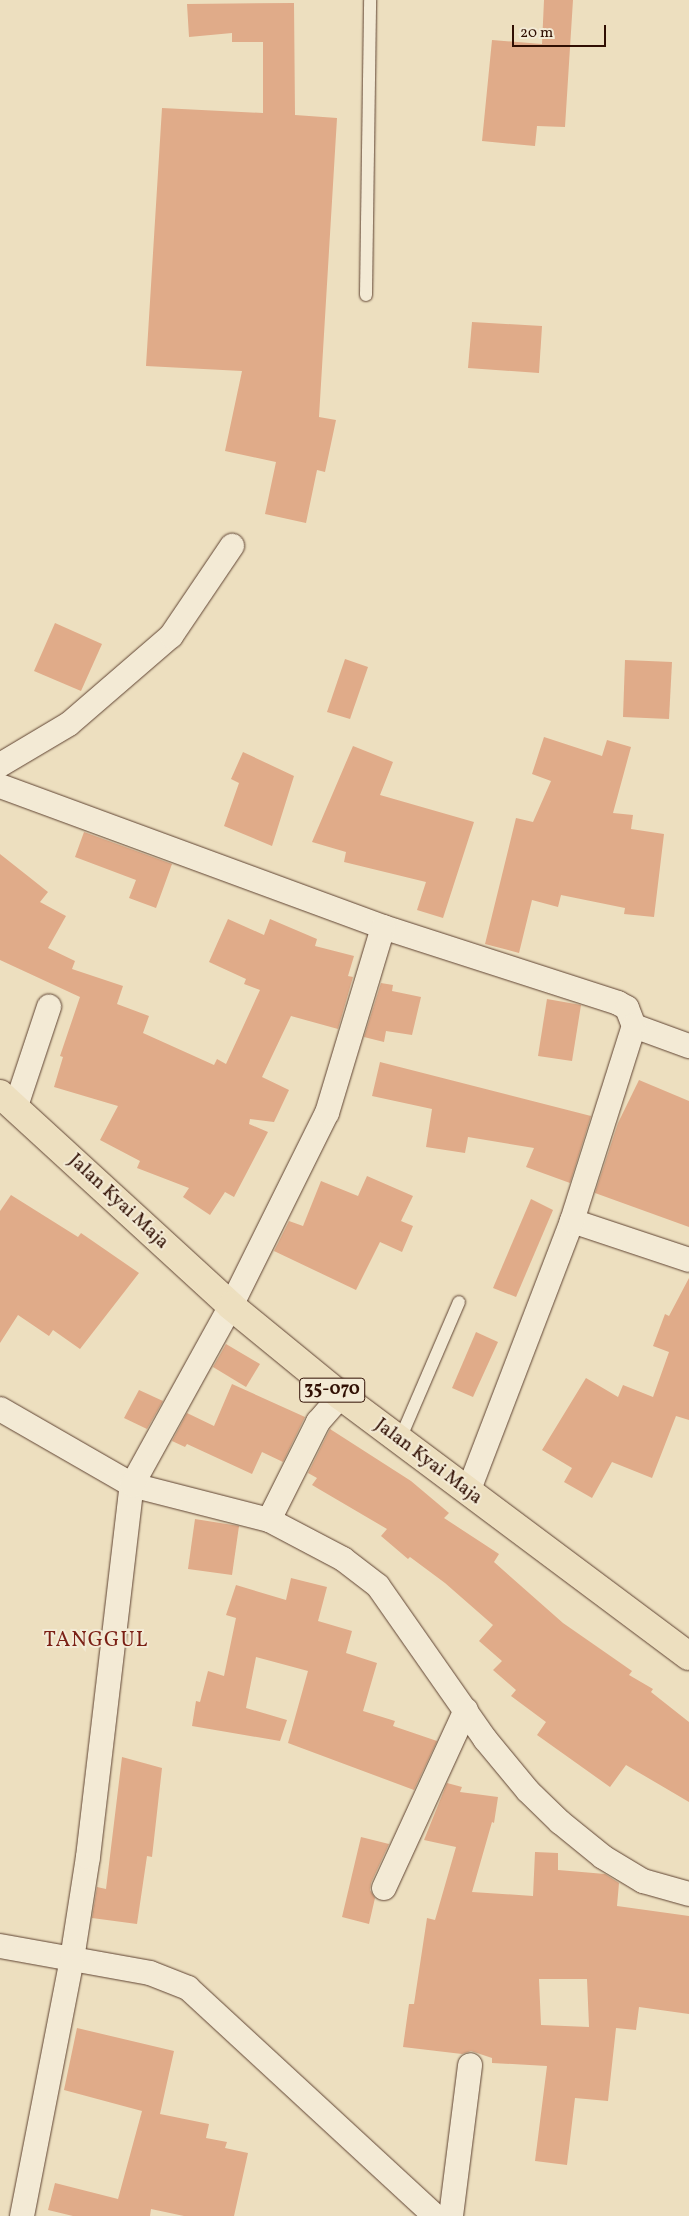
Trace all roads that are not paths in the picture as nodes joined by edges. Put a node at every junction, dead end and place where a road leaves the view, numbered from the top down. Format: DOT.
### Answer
graph roads {
  1 [pos="370,0"];
  2 [pos="366,295"];
  3 [pos="232,546"];
  4 [pos="0,765"];
  5 [pos="0,786"];
  6 [pos="383,927"];
  7 [pos="49,1007"];
  8 [pos="634,1026"];
  9 [pos="689,1046"];
  10 [pos="8,1101"];
  11 [pos="572,1221"];
  12 [pos="689,1260"];
  13 [pos="459,1302"];
  14 [pos="231,1306"];
  15 [pos="341,1396"];
  16 [pos="0,1409"];
  17 [pos="400,1439"];
  18 [pos="137,1474"];
  19 [pos="468,1492"];
  20 [pos="276,1505"];
  21 [pos="689,1656"];
  22 [pos="466,1710"];
  23 [pos="384,1888"];
  24 [pos="689,1894"];
  25 [pos="0,1946"];
  26 [pos="72,1959"];
  27 [pos="470,2064"];
  28 [pos="24,2216"];
  29 [pos="435,2216"];
  30 [pos="451,2216"];
  1 -- 2 [label="lane"];
  3 -- 4 [label="street"];
  5 -- 6 [label="street"];
  6 -- 8 [label="street"];
  6 -- 14 [label="street"];
  7 -- 10 [label="street"];
  8 -- 9 [label="street"];
  8 -- 11 [label="street"];
  10 -- 14 [label="main road, Jalan Kyai Maja / 35-070"];
  11 -- 12 [label="street"];
  11 -- 19 [label="street"];
  13 -- 17 [label="lane"];
  14 -- 15 [label="main road, Jalan Kyai Maja / 35-070"];
  14 -- 18 [label="street"];
  15 -- 17 [label="main road, Jalan Kyai Maja / 35-070"];
  15 -- 20 [label="street"];
  16 -- 18 [label="street"];
  17 -- 19 [label="main road, Jalan Kyai Maja / 35-070"];
  18 -- 20 [label="street"];
  18 -- 26 [label="street"];
  19 -- 21 [label="main road, Jalan Kyai Maja / 35-070"];
  20 -- 22 [label="street"];
  22 -- 23 [label="street"];
  22 -- 24 [label="street"];
  25 -- 26 [label="street"];
  26 -- 28 [label="street"];
  26 -- 29 [label="street"];
  27 -- 30 [label="street"];
}
